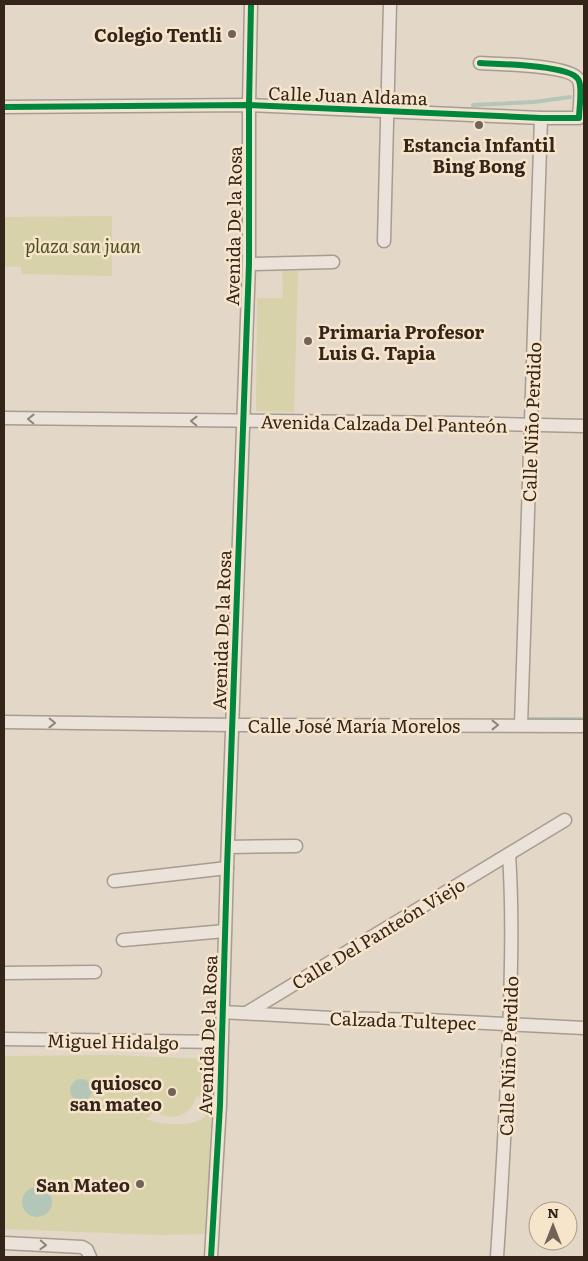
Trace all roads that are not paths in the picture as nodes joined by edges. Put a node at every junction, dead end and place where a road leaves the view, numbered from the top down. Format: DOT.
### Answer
graph roads {
  1 [pos="250,4"];
  2 [pos="390,4"];
  3 [pos="480,63"];
  4 [pos="249,105"];
  5 [pos="4,107"];
  6 [pos="388,111"];
  7 [pos="541,118"];
  8 [pos="384,241"];
  9 [pos="333,262"];
  10 [pos="249,264"];
  11 [pos="4,418"];
  12 [pos="242,422"];
  13 [pos="530,425"];
  14 [pos="584,426"];
  15 [pos="4,722"];
  16 [pos="233,725"];
  17 [pos="521,725"];
  18 [pos="584,726"];
  19 [pos="565,820"];
  20 [pos="296,846"];
  21 [pos="228,847"];
  22 [pos="509,854"];
  23 [pos="227,868"];
  24 [pos="114,881"];
  25 [pos="225,931"];
  26 [pos="123,940"];
  27 [pos="95,972"];
  28 [pos="4,973"];
  29 [pos="222,1012"];
  30 [pos="248,1012"];
  31 [pos="510,1025"];
  32 [pos="584,1028"];
  33 [pos="4,1039"];
  34 [pos="222,1042"];
  35 [pos="4,1243"];
  36 [pos="90,1257"];
  37 [pos="211,1257"];
  38 [pos="497,1257"];
  1 -- 4 [label="street, Avenida De la Rosa"];
  2 -- 6 [label="street"];
  3 -- 7 [label="street, Calle Juan Aldama"];
  4 -- 5 [label="street, Calle Juan Aldama"];
  4 -- 6 [label="street, Calle Juan Aldama"];
  4 -- 10 [label="street, Avenida De la Rosa"];
  6 -- 7 [label="street, Calle Juan Aldama"];
  6 -- 8 [label="street"];
  7 -- 13 [label="street, Calle Niño Perdido"];
  9 -- 10 [label="street"];
  10 -- 12 [label="street, Avenida De la Rosa"];
  12 -- 11 [label="street, Avenida Calzada Del Panteón, one-way"];
  12 -- 13 [label="street, Avenida Calzada Del Panteón"];
  12 -- 16 [label="street, Avenida De la Rosa"];
  13 -- 14 [label="street, Avenida Calzada Del Panteón"];
  13 -- 17 [label="street, Calle Niño Perdido"];
  15 -- 16 [label="street, Calle José María Morelos, one-way"];
  16 -- 17 [label="street, Calle José María Morelos, one-way"];
  16 -- 21 [label="street, Avenida De la Rosa"];
  17 -- 18 [label="street, Calle José María Morelos"];
  19 -- 22 [label="street, Calle Del Panteón Viejo"];
  20 -- 21 [label="street"];
  21 -- 23 [label="street, Avenida De la Rosa"];
  22 -- 30 [label="street, Calle Del Panteón Viejo"];
  22 -- 31 [label="street, Calle Niño Perdido"];
  23 -- 24 [label="street"];
  23 -- 25 [label="street, Avenida De la Rosa"];
  25 -- 26 [label="street"];
  25 -- 29 [label="street, Avenida De la Rosa"];
  27 -- 28 [label="street"];
  29 -- 30 [label="street, Calzada Tultepec"];
  29 -- 34 [label="street, Avenida De la Rosa"];
  30 -- 31 [label="street, Calzada Tultepec"];
  31 -- 32 [label="street, Calzada Tultepec"];
  31 -- 38 [label="street, Calle Niño Perdido"];
  33 -- 34 [label="street, Miguel Hidalgo"];
  34 -- 37 [label="street, Avenida De la Rosa"];
  35 -- 36 [label="street, one-way"];
}
